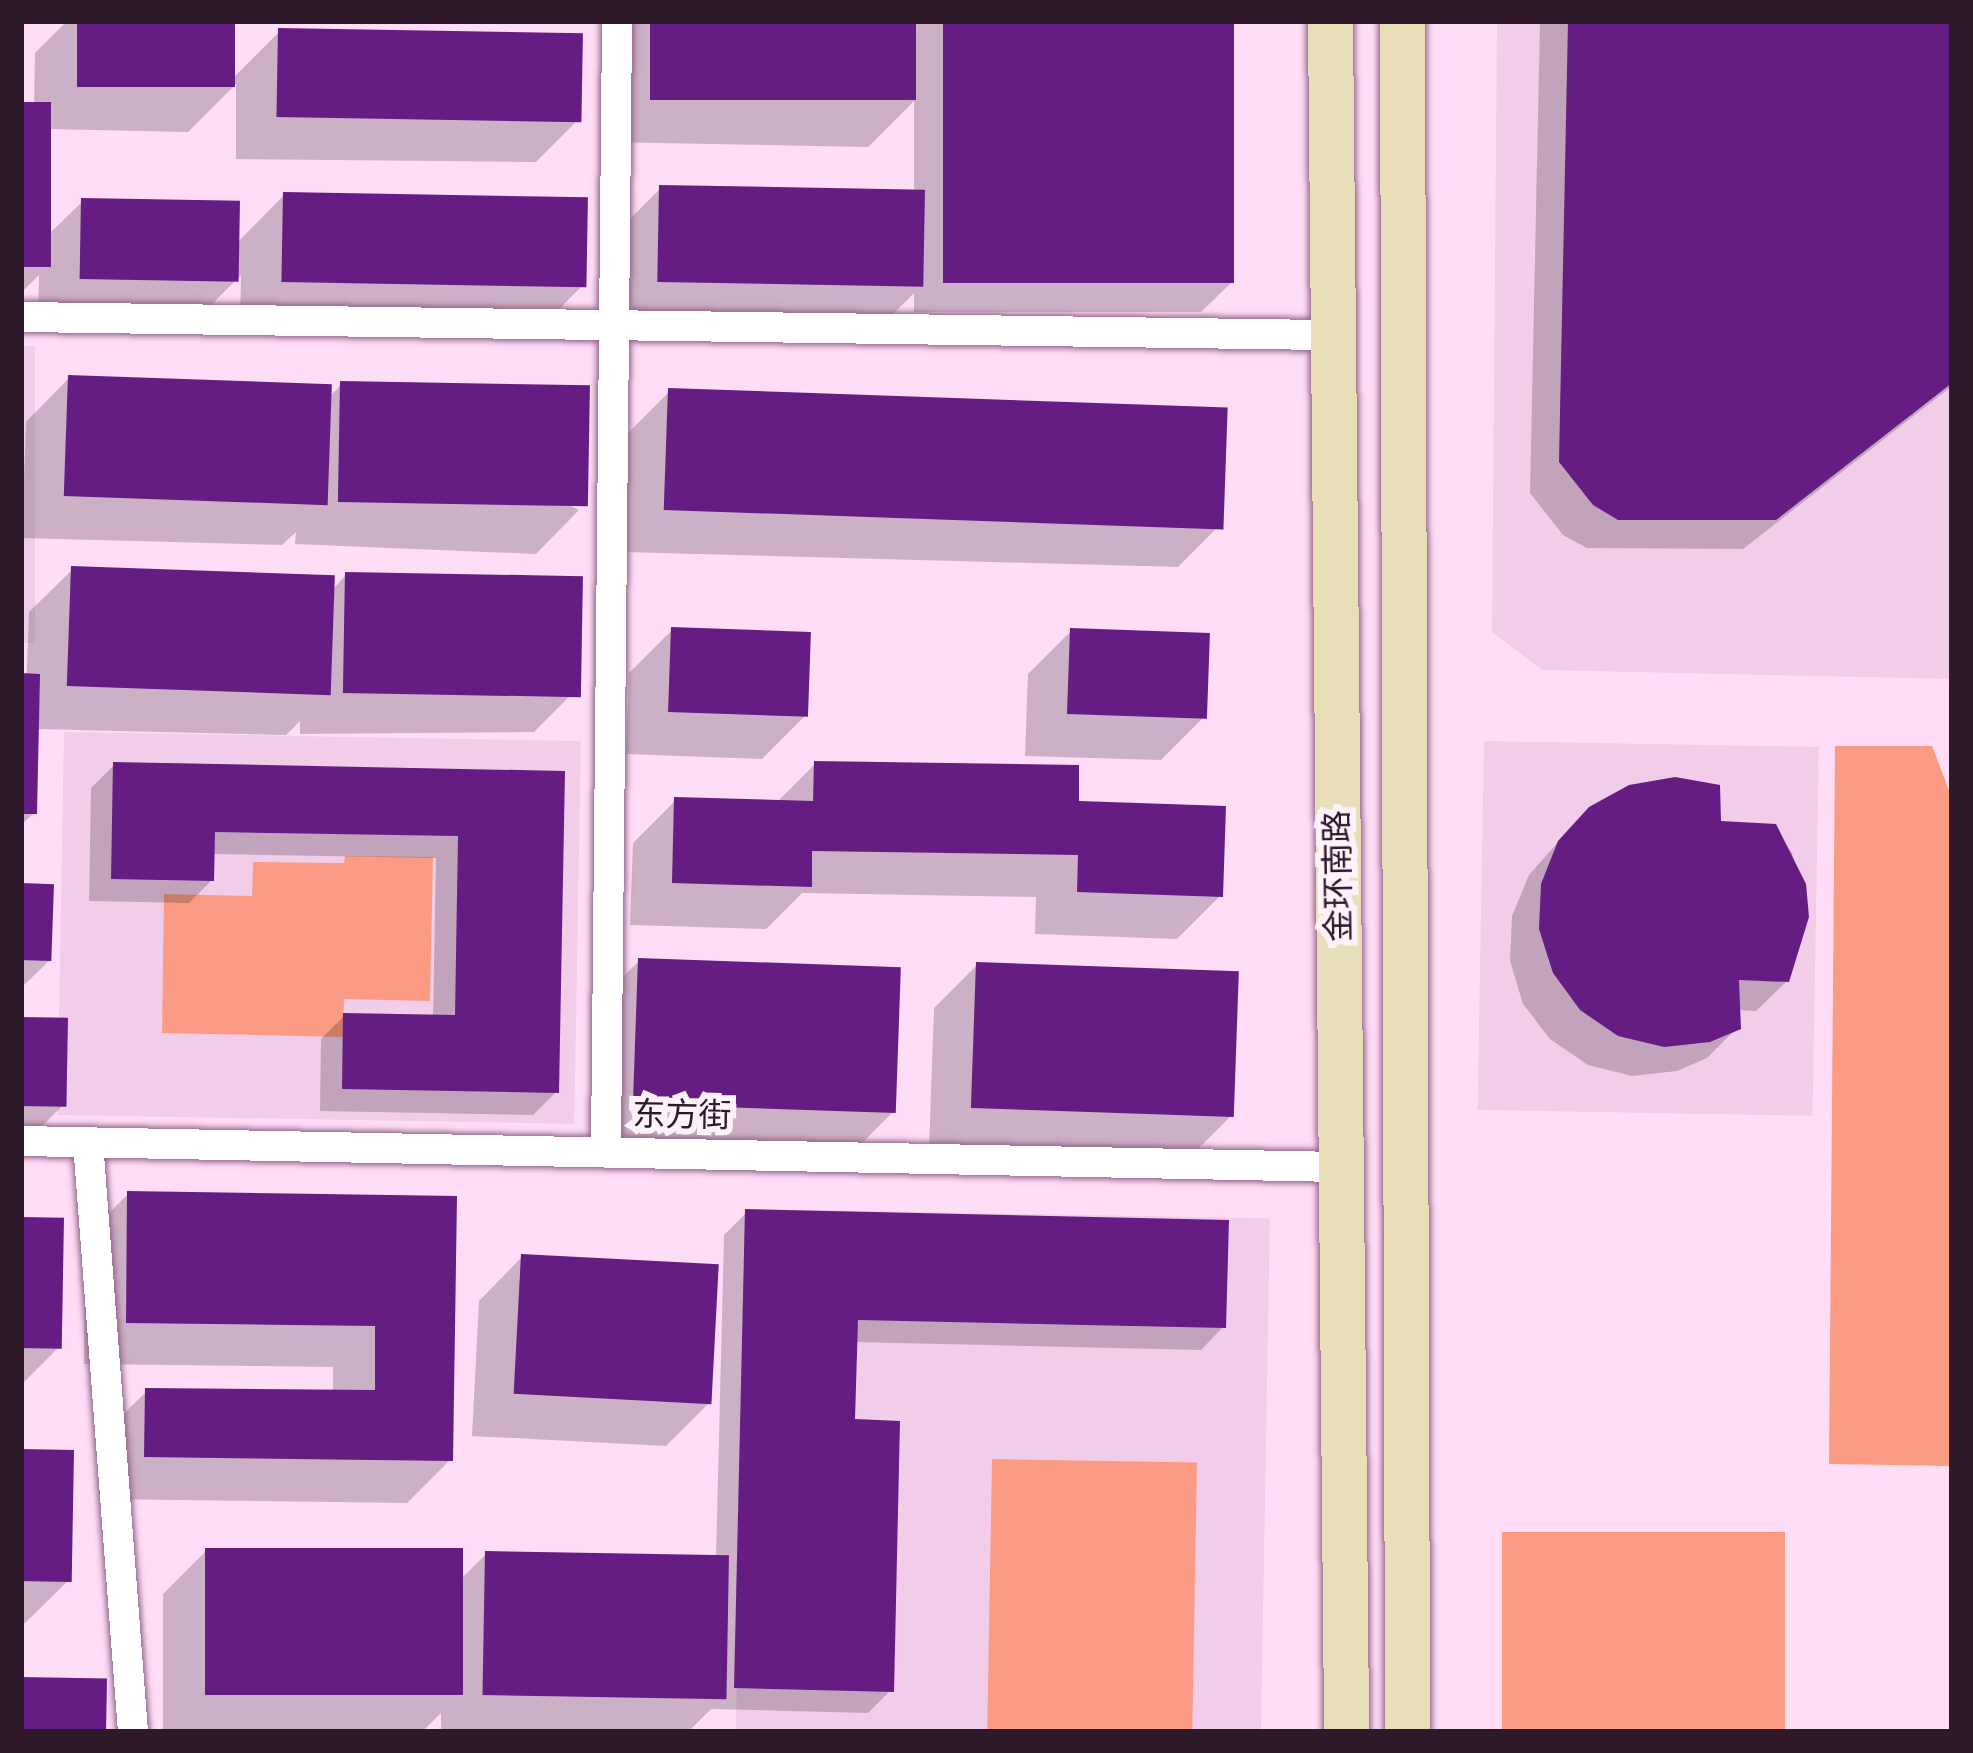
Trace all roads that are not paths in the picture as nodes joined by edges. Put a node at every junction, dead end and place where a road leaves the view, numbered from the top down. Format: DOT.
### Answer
graph roads {
  1 [pos="617,21"];
  2 [pos="1330,21"];
  3 [pos="1402,21"];
  4 [pos="21,316"];
  5 [pos="612,325"];
  6 [pos="1333,335"];
  7 [pos="21,1141"];
  8 [pos="88,1142"];
  9 [pos="606,1149"];
  10 [pos="1340,1166"];
  11 [pos="133,1732"];
  12 [pos="1346,1732"];
  13 [pos="1407,1732"];
  1 -- 5 [label="street"];
  2 -- 6 [label="main road, 金环南路"];
  3 -- 13 [label="main road, 金环南路"];
  4 -- 5 [label="street"];
  5 -- 6 [label="street"];
  5 -- 9 [label="street"];
  6 -- 10 [label="main road, 金环南路"];
  7 -- 8 [label="street, 东方街"];
  8 -- 9 [label="street, 东方街"];
  8 -- 11 [label="street"];
  9 -- 10 [label="street, 东方街"];
  10 -- 12 [label="main road, 金环南路"];
}
